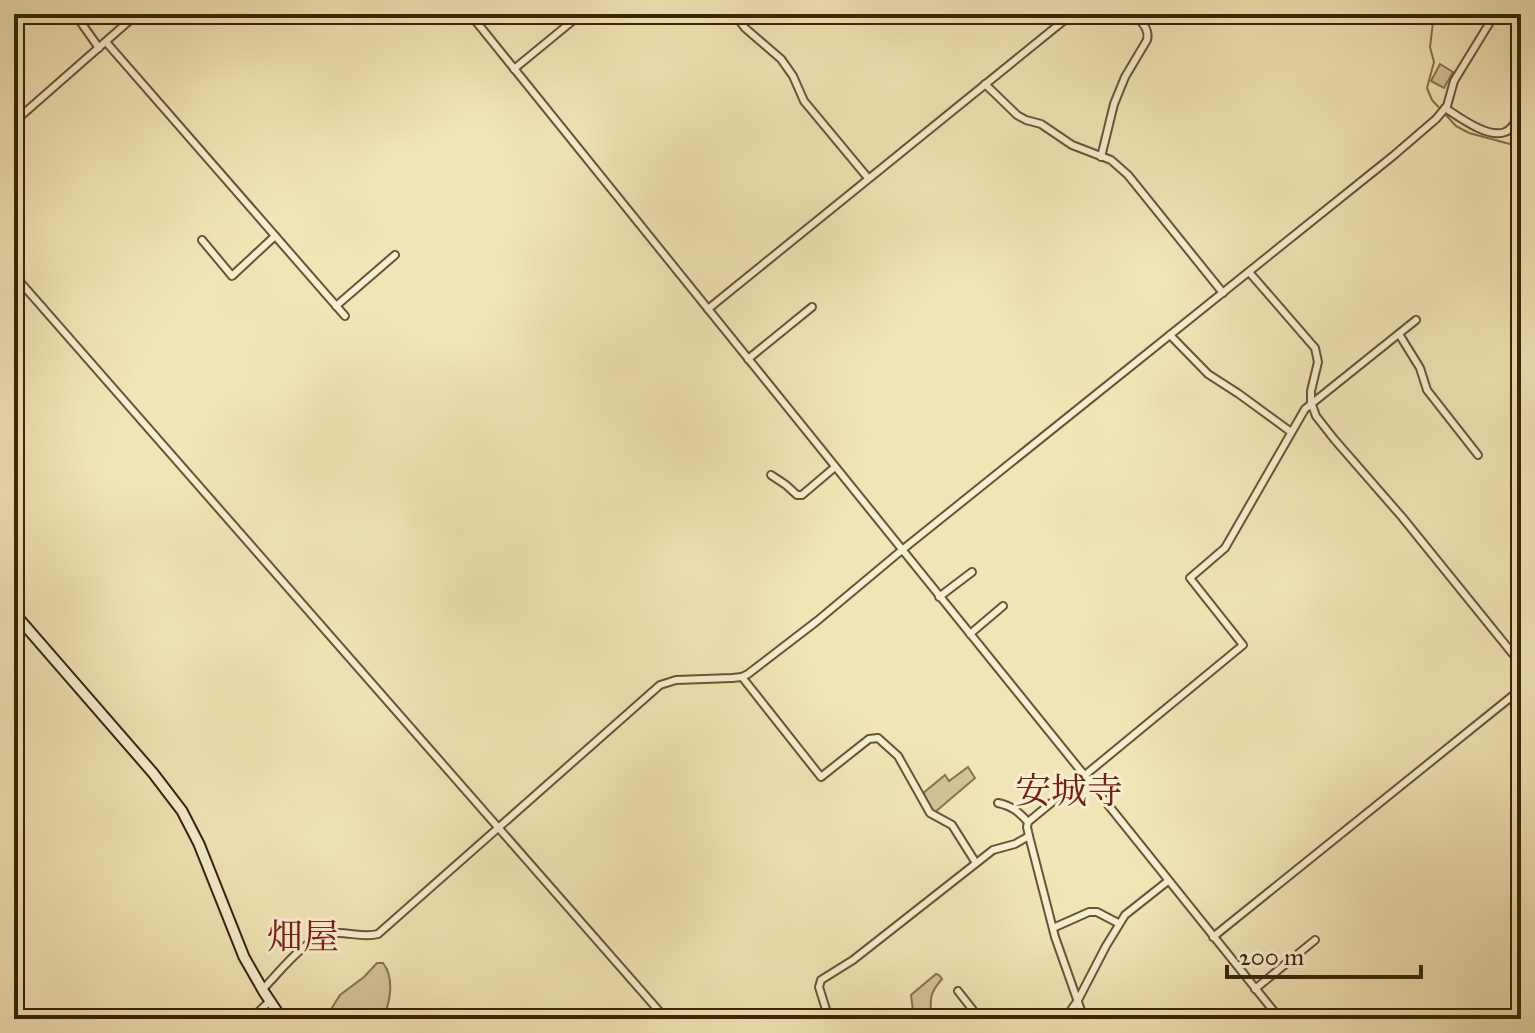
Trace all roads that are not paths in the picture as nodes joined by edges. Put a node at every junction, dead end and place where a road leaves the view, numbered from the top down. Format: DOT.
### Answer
graph roads {
  1 [pos="75,14"];
  2 [pos="137,14"];
  3 [pos="470,14"];
  4 [pos="581,14"];
  5 [pos="734,14"];
  6 [pos="1072,14"];
  7 [pos="1135,14"];
  8 [pos="1495,14"];
  9 [pos="106,42"];
  10 [pos="99,48"];
  11 [pos="514,69"];
  12 [pos="985,84"];
  13 [pos="1445,108"];
  14 [pos="1521,112"];
  15 [pos="14,122"];
  16 [pos="1101,157"];
  17 [pos="868,178"];
  18 [pos="275,236"];
  19 [pos="202,240"];
  20 [pos="395,255"];
  21 [pos="1249,272"];
  22 [pos="14,275"];
  23 [pos="1223,293"];
  24 [pos="336,306"];
  25 [pos="812,307"];
  26 [pos="708,309"];
  27 [pos="345,316"];
  28 [pos="1416,320"];
  29 [pos="1399,334"];
  30 [pos="1170,335"];
  31 [pos="748,359"];
  32 [pos="1311,402"];
  33 [pos="1291,432"];
  34 [pos="1478,455"];
  35 [pos="835,467"];
  36 [pos="771,475"];
  37 [pos="902,550"];
  38 [pos="972,572"];
  39 [pos="939,597"];
  40 [pos="1003,606"];
  41 [pos="14,613"];
  42 [pos="970,634"];
  43 [pos="1521,664"];
  44 [pos="742,677"];
  45 [pos="1521,689"];
  46 [pos="1085,776"];
  47 [pos="998,803"];
  48 [pos="1028,822"];
  49 [pos="497,827"];
  50 [pos="1029,836"];
  51 [pos="976,863"];
  52 [pos="1168,881"];
  53 [pos="1118,923"];
  54 [pos="1053,928"];
  55 [pos="1213,937"];
  56 [pos="1315,940"];
  57 [pos="1255,989"];
  58 [pos="262,990"];
  59 [pos="958,991"];
  60 [pos="1078,1000"];
  61 [pos="270,1001"];
  62 [pos="660,1012"];
  63 [pos="251,1019"];
  64 [pos="282,1019"];
  65 [pos="652,1019"];
  66 [pos="666,1019"];
  67 [pos="829,1019"];
  68 [pos="980,1019"];
  69 [pos="1065,1019"];
  70 [pos="1084,1019"];
  71 [pos="1280,1019"];
  1 -- 10 [label="street"];
  2 -- 9 [label="street"];
  3 -- 11 [label="street"];
  4 -- 11 [label="street"];
  5 -- 17 [label="street"];
  6 -- 12 [label="street"];
  7 -- 16 [label="street"];
  8 -- 13 [label="street"];
  9 -- 10 [label="street"];
  9 -- 18 [label="street"];
  10 -- 15 [label="street"];
  11 -- 26 [label="street"];
  12 -- 16 [label="street"];
  12 -- 17 [label="street"];
  13 -- 14 [label="street"];
  13 -- 21 [label="street"];
  16 -- 23 [label="street"];
  17 -- 26 [label="street"];
  18 -- 19 [label="street"];
  18 -- 24 [label="street"];
  20 -- 24 [label="street"];
  21 -- 23 [label="street"];
  21 -- 32 [label="street"];
  22 -- 49 [label="street"];
  23 -- 30 [label="street"];
  24 -- 27 [label="street"];
  25 -- 31 [label="street"];
  26 -- 31 [label="street"];
  28 -- 29 [label="street"];
  29 -- 32 [label="street"];
  29 -- 34 [label="street"];
  30 -- 33 [label="street"];
  30 -- 37 [label="street"];
  31 -- 35 [label="street"];
  32 -- 33 [label="street"];
  32 -- 43 [label="street"];
  33 -- 46 [label="street"];
  35 -- 36 [label="street"];
  35 -- 37 [label="street"];
  37 -- 39 [label="street"];
  37 -- 44 [label="street"];
  38 -- 39 [label="street"];
  39 -- 42 [label="street"];
  40 -- 42 [label="street"];
  41 -- 58 [label="street"];
  42 -- 46 [label="street"];
  44 -- 49 [label="street"];
  44 -- 51 [label="street"];
  45 -- 55 [label="street"];
  46 -- 48 [label="street"];
  46 -- 52 [label="street"];
  47 -- 48 [label="street"];
  48 -- 50 [label="street"];
  49 -- 58 [label="street"];
  49 -- 62 [label="street"];
  50 -- 51 [label="street"];
  50 -- 54 [label="street"];
  51 -- 67 [label="street"];
  52 -- 53 [label="street"];
  52 -- 55 [label="street"];
  53 -- 54 [label="street"];
  53 -- 60 [label="street"];
  54 -- 60 [label="street"];
  55 -- 57 [label="street"];
  56 -- 57 [label="street"];
  57 -- 71 [label="street"];
  58 -- 61 [label="street"];
  59 -- 68 [label="street"];
  60 -- 69 [label="street"];
  60 -- 70 [label="street"];
  61 -- 63 [label="street"];
  61 -- 64 [label="street"];
  62 -- 65 [label="street"];
  62 -- 66 [label="street"];
}
